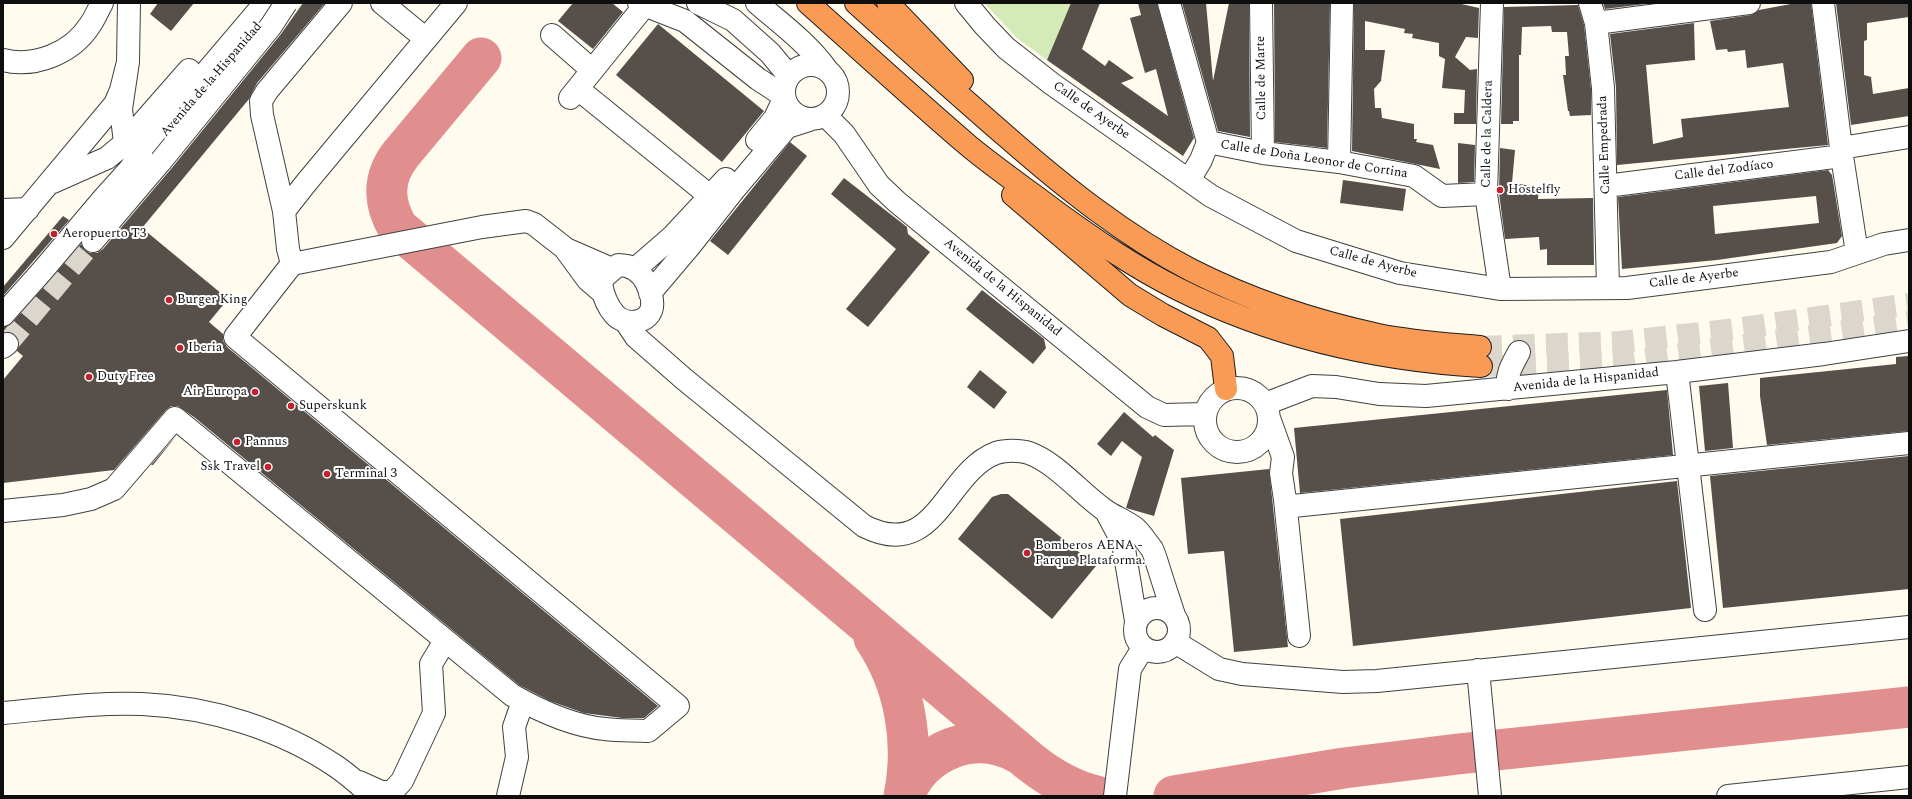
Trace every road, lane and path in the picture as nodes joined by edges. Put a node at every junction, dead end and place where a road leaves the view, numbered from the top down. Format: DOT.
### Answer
graph roads {
  1 [pos="102,3"];
  2 [pos="129,3"];
  3 [pos="246,3"];
  4 [pos="264,3"];
  5 [pos="278,3"];
  6 [pos="286,3"];
  7 [pos="341,3"];
  8 [pos="382,3"];
  9 [pos="456,3"];
  10 [pos="698,3"];
  11 [pos="725,3"];
  12 [pos="808,3"];
  13 [pos="856,3"];
  14 [pos="888,3"];
  15 [pos="966,3"];
  16 [pos="1169,3"];
  17 [pos="1261,3"];
  18 [pos="1342,3"];
  19 [pos="1492,3"];
  20 [pos="1749,3"];
  21 [pos="1823,3"];
  22 [pos="642,4"];
  23 [pos="762,8"];
  24 [pos="1593,13"];
  25 [pos="552,35"];
  26 [pos="426,39"];
  27 [pos="806,45"];
  28 [pos="775,48"];
  29 [pos="3,60"];
  30 [pos="128,62"];
  31 [pos="592,70"];
  32 [pos="827,70"];
  33 [pos="787,86"];
  34 [pos="817,118"];
  35 [pos="989,121"];
  36 [pos="1909,137"];
  37 [pos="147,142"];
  38 [pos="1208,142"];
  39 [pos="125,143"];
  40 [pos="971,148"];
  41 [pos="1263,152"];
  42 [pos="1842,152"];
  43 [pos="1339,162"];
  44 [pos="1189,180"];
  45 [pos="50,183"];
  46 [pos="1606,186"];
  47 [pos="1486,194"];
  48 [pos="710,196"];
  49 [pos="103,199"];
  50 [pos="28,209"];
  51 [pos="3,210"];
  52 [pos="284,211"];
  53 [pos="3,238"];
  54 [pos="90,238"];
  55 [pos="1909,240"];
  56 [pos="566,249"];
  57 [pos="1857,253"];
  58 [pos="292,264"];
  59 [pos="612,269"];
  60 [pos="635,269"];
  61 [pos="1608,288"];
  62 [pos="1500,289"];
  63 [pos="602,292"];
  64 [pos="651,303"];
  65 [pos="3,316"];
  66 [pos="626,322"];
  67 [pos="1909,341"];
  68 [pos="1520,352"];
  69 [pos="1677,372"];
  70 [pos="684,379"];
  71 [pos="1226,389"];
  72 [pos="1508,389"];
  73 [pos="1267,411"];
  74 [pos="1205,414"];
  75 [pos="1909,443"];
  76 [pos="1252,448"];
  77 [pos="1687,465"];
  78 [pos="1281,473"];
  79 [pos="1285,500"];
  80 [pos="3,511"];
  81 [pos="1106,511"];
  82 [pos="1705,610"];
  83 [pos="1174,615"];
  84 [pos="1136,621"];
  85 [pos="1909,627"];
  86 [pos="1299,636"];
  87 [pos="445,641"];
  88 [pos="1175,642"];
  89 [pos="1143,648"];
  90 [pos="1478,670"];
  91 [pos="523,701"];
  92 [pos="3,713"];
  93 [pos="1909,777"];
  94 [pos="353,779"];
  95 [pos="372,796"];
  96 [pos="508,796"];
  97 [pos="1115,796"];
  98 [pos="1490,796"];
  99 [pos="1728,796"];
  1 -- 29 [label="street"];
  2 -- 30 [label="street"];
  3 -- 39 [label="street"];
  4 -- 37 [label="street"];
  5 -- 37 [label="street, Avenida de la Hispanidad"];
  6 -- 54 [label="street, bridge"];
  7 -- 52 [label="street"];
  8 -- 26 [label="street"];
  9 -- 26 [label="street"];
  10 -- 28 [label="street"];
  11 -- 28 [label="street"];
  12 -- 40 [label="highway"];
  13 -- 35 [label="highway"];
  14 -- 35 [label="highway"];
  15 -- 44 [label="street, Calle de Ayerbe"];
  16 -- 38 [label="street"];
  17 -- 41 [label="street, Calle de Marte"];
  18 -- 43 [label="street"];
  19 -- 47 [label="street, Calle de la Caldera"];
  20 -- 24 [label="street"];
  21 -- 42 [label="street"];
  22 -- 31 [label="street"];
  22 -- 33 [label="street"];
  23 -- 27 [label="street"];
  23 -- 28 [label="street"];
  24 -- 46 [label="street, Calle Empedrada"];
  25 -- 31 [label="street"];
  26 -- 52 [label="street"];
  27 -- 28 [label="street"];
  27 -- 32 [label="street"];
  28 -- 33 [label="street"];
  30 -- 39 [label="street"];
  30 -- 45 [label="street"];
  31 -- 48 [label="street"];
  32 -- 33 [label="street"];
  32 -- 34 [label="street"];
  33 -- 34 [label="street"];
  33 -- 48 [label="street"];
  34 -- 64 [label="street"];
  34 -- 74 [label="street, Avenida de la Hispanidad"];
  35 -- 40 [label="highway"];
  36 -- 42 [label="street, Calle del Zodíaco"];
  37 -- 39 [label="street, Avenida de la Hispanidad"];
  37 -- 49 [label="street"];
  38 -- 41 [label="street, Calle de Doña Leonor de Cortina"];
  38 -- 44 [label="street"];
  39 -- 45 [label="street"];
  39 -- 49 [label="street"];
  40 -- 71 [label="highway"];
  41 -- 43 [label="street, Calle de Doña Leonor de Cortina"];
  42 -- 46 [label="street, Calle del Zodíaco"];
  42 -- 57 [label="street"];
  43 -- 47 [label="street, Calle de Doña Leonor de Cortina"];
  44 -- 62 [label="street, Calle de Ayerbe"];
  45 -- 50 [label="street"];
  46 -- 61 [label="street, Calle Empedrada"];
  47 -- 62 [label="street, Calle de la Caldera"];
  48 -- 60 [label="street"];
  49 -- 65 [label="street"];
  50 -- 51 [label="street"];
  50 -- 53 [label="street"];
  52 -- 58 [label="street"];
  55 -- 57 [label="street, Calle de Ayerbe"];
  56 -- 58 [label="street"];
  56 -- 59 [label="street"];
  56 -- 63 [label="street"];
  57 -- 61 [label="street, Calle de Ayerbe"];
  58 -- 91 [label="street"];
  59 -- 60 [label="street"];
  59 -- 63 [label="street"];
  60 -- 64 [label="street"];
  61 -- 62 [label="street, Calle de Ayerbe"];
  63 -- 66 [label="street"];
  64 -- 66 [label="street"];
  64 -- 70 [label="street"];
  66 -- 70 [label="street"];
  67 -- 69 [label="street, Avenida de la Hispanidad"];
  68 -- 72 [label="street"];
  69 -- 72 [label="street, Avenida de la Hispanidad"];
  69 -- 77 [label="street"];
  70 -- 81 [label="street"];
  71 -- 73 [label="street"];
  71 -- 74 [label="street"];
  72 -- 73 [label="street, Avenida de la Hispanidad"];
  73 -- 76 [label="street"];
  73 -- 78 [label="street"];
  74 -- 76 [label="street"];
  75 -- 77 [label="street"];
  76 -- 78 [label="street"];
  77 -- 79 [label="street"];
  77 -- 82 [label="street"];
  78 -- 79 [label="street"];
  79 -- 86 [label="street"];
  80 -- 87 [label="street"];
  81 -- 83 [label="street"];
  81 -- 84 [label="street"];
  83 -- 84 [label="street"];
  83 -- 88 [label="street"];
  84 -- 89 [label="street"];
  85 -- 90 [label="street"];
  87 -- 91 [label="street"];
  87 -- 94 [label="street"];
  88 -- 89 [label="street"];
  88 -- 90 [label="street"];
  89 -- 97 [label="street"];
  90 -- 98 [label="street"];
  91 -- 96 [label="street"];
  92 -- 94 [label="street"];
  93 -- 99 [label="street"];
  94 -- 95 [label="street"];
}
